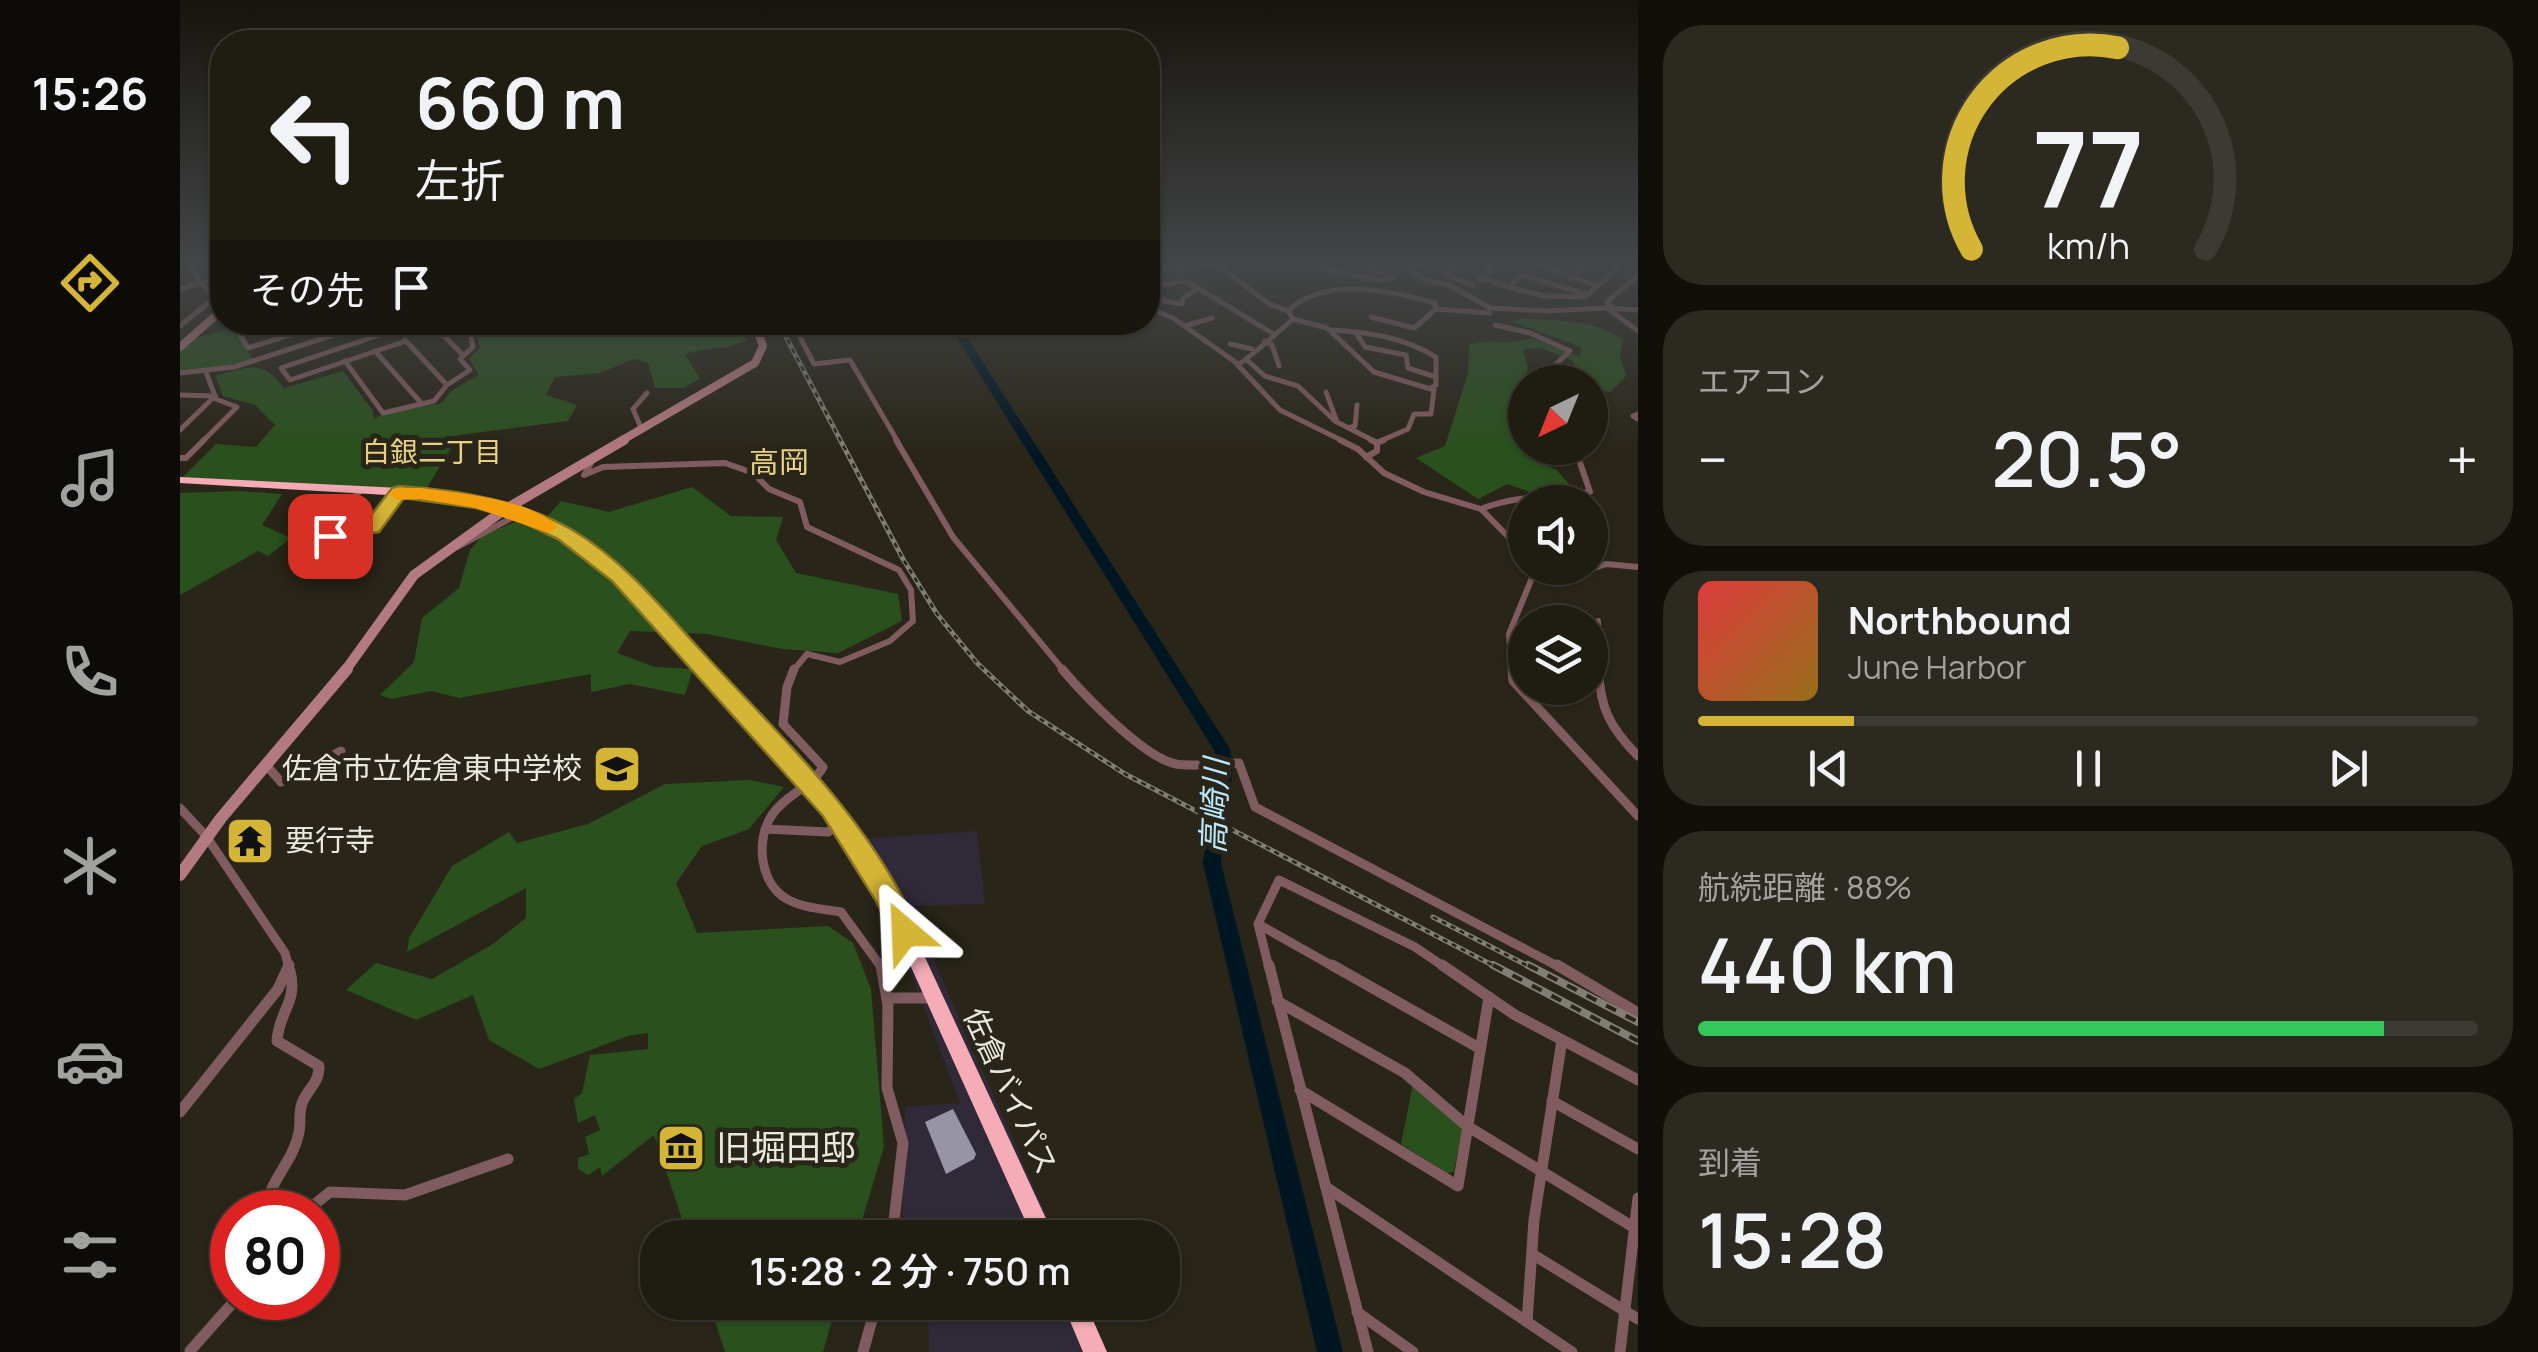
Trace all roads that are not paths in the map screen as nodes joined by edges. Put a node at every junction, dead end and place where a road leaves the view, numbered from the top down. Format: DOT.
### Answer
graph roads {
  1 [pos="201,328"];
  2 [pos="1188,328"];
  3 [pos="1263,328"];
  4 [pos="1282,328"];
  5 [pos="1324,328"];
  6 [pos="1499,328"];
  7 [pos="1511,328"];
  8 [pos="1330,330"];
  9 [pos="1356,332"];
  10 [pos="240,335"];
  11 [pos="292,335"];
  12 [pos="334,335"];
  13 [pos="380,335"];
  14 [pos="400,335"];
  15 [pos="443,335"];
  16 [pos="471,335"];
  17 [pos="759,335"];
  18 [pos="799,335"];
  19 [pos="1274,335"];
  20 [pos="1506,336"];
  21 [pos="406,341"];
  22 [pos="1264,341"];
  23 [pos="1230,344"];
  24 [pos="300,346"];
  25 [pos="180,347"];
  26 [pos="1252,349"];
  27 [pos="375,351"];
  28 [pos="462,354"];
  29 [pos="310,358"];
  30 [pos="345,361"];
  31 [pos="1248,362"];
  32 [pos="1238,364"];
  33 [pos="1555,365"];
  34 [pos="1280,366"];
  35 [pos="206,372"];
  36 [pos="180,373"];
  37 [pos="1436,377"];
  38 [pos="448,385"];
  39 [pos="1431,388"];
  40 [pos="1326,392"];
  41 [pos="647,394"];
  42 [pos="181,396"];
  43 [pos="214,398"];
  44 [pos="422,404"];
  45 [pos="1357,405"];
  46 [pos="1337,422"];
  47 [pos="1348,428"];
  48 [pos="180,430"];
  49 [pos="642,430"];
  50 [pos="1377,443"];
  51 [pos="604,450"];
  52 [pos="1366,457"];
  53 [pos="180,458"];
  54 [pos="1581,465"];
  55 [pos="180,480"];
  56 [pos="361,490"];
  57 [pos="399,492"];
  58 [pos="1480,510"];
  59 [pos="512,512"];
  60 [pos="1508,537"];
  61 [pos="1608,564"];
  62 [pos="1638,567"];
  63 [pos="1529,585"];
  64 [pos="1602,705"];
  65 [pos="341,751"];
  66 [pos="1638,756"];
  67 [pos="267,766"];
  68 [pos="809,781"];
  69 [pos="180,808"];
  70 [pos="1638,816"];
  71 [pos="842,822"];
  72 [pos="765,829"];
  73 [pos="206,836"];
  74 [pos="180,875"];
  75 [pos="1258,924"];
  76 [pos="289,967"];
  77 [pos="1489,997"];
  78 [pos="887,998"];
  79 [pos="934,998"];
  80 [pos="1277,1000"];
  81 [pos="1638,1013"];
  82 [pos="1562,1040"];
  83 [pos="1479,1048"];
  84 [pos="1638,1080"];
  85 [pos="1300,1090"];
  86 [pos="1552,1101"];
  87 [pos="180,1112"];
  88 [pos="1468,1126"];
  89 [pos="1638,1148"];
  90 [pos="508,1158"];
  91 [pos="1542,1173"];
  92 [pos="1325,1186"];
  93 [pos="268,1190"];
  94 [pos="340,1192"];
  95 [pos="1638,1198"];
  96 [pos="1036,1219"];
  97 [pos="894,1220"];
  98 [pos="1636,1229"];
  99 [pos="1532,1254"];
  100 [pos="1358,1312"];
  101 [pos="1625,1312"];
  102 [pos="218,1320"];
  103 [pos="872,1320"];
  104 [pos="1081,1320"];
  105 [pos="1638,1320"];
  106 [pos="1527,1322"];
  107 [pos="180,1347"];
  108 [pos="191,1352"];
  109 [pos="863,1352"];
  110 [pos="1095,1352"];
  111 [pos="1368,1352"];
  112 [pos="1413,1352"];
  113 [pos="1572,1352"];
  114 [pos="1620,1352"];
  1 -- 25 [label="street"];
  2 -- 32 [label="street"];
  3 -- 19 [label="street"];
  4 -- 19 [label="street"];
  5 -- 8 [label="street"];
  6 -- 20 [label="street"];
  7 -- 33 [label="street"];
  8 -- 9 [label="street"];
  8 -- 39 [label="street"];
  9 -- 37 [label="street"];
  9 -- 37 [label="street"];
  10 -- 11 [label="street"];
  11 -- 24 [label="street"];
  12 -- 24 [label="street"];
  13 -- 29 [label="street"];
  14 -- 21 [label="street"];
  15 -- 28 [label="street"];
  16 -- 28 [label="street"];
  17 -- 49 [label="street"];
  18 -- 81 [label="street"];
  19 -- 22 [label="street"];
  21 -- 27 [label="street"];
  21 -- 38 [label="street"];
  22 -- 26 [label="street"];
  22 -- 34 [label="street"];
  23 -- 26 [label="street"];
  24 -- 29 [label="street"];
  24 -- 35 [label="street"];
  26 -- 31 [label="street"];
  27 -- 30 [label="street"];
  27 -- 44 [label="street"];
  28 -- 38 [label="street"];
  29 -- 30 [label="street"];
  30 -- 44 [label="street"];
  31 -- 32 [label="street"];
  31 -- 46 [label="street"];
  32 -- 52 [label="street"];
  35 -- 36 [label="street"];
  35 -- 43 [label="street"];
  37 -- 39 [label="street"];
  38 -- 44 [label="street"];
  39 -- 50 [label="street"];
  40 -- 46 [label="street"];
  41 -- 49 [label="street"];
  42 -- 43 [label="street"];
  43 -- 48 [label="street"];
  43 -- 53 [label="street"];
  45 -- 47 [label="street"];
  46 -- 47 [label="street"];
  47 -- 50 [label="street"];
  49 -- 51 [label="street"];
  50 -- 52 [label="street"];
  51 -- 59 [label="street"];
  51 -- 68 [label="street"];
  52 -- 58 [label="street"];
  54 -- 58 [label="street"];
  55 -- 56 [label="highway, 佐倉バイパス"];
  56 -- 57 [label="highway, 佐倉バイパス"];
  56 -- 57 [label="street"];
  57 -- 59 [label="highway, 佐倉バイパス"];
  58 -- 60 [label="street"];
  59 -- 67 [label="street"];
  59 -- 68 [label="highway, 佐倉バイパス"];
  61 -- 62 [label="street"];
  63 -- 70 [label="street"];
  64 -- 66 [label="street"];
  65 -- 67 [label="street"];
  67 -- 73 [label="street"];
  68 -- 71 [label="highway, 佐倉バイパス"];
  68 -- 72 [label="street"];
  69 -- 73 [label="street"];
  71 -- 72 [label="street"];
  71 -- 79 [label="highway, 佐倉バイパス"];
  72 -- 78 [label="street"];
  73 -- 74 [label="street"];
  73 -- 76 [label="street"];
  75 -- 77 [label="street"];
  75 -- 80 [label="street"];
  75 -- 83 [label="street"];
  76 -- 87 [label="street"];
  76 -- 93 [label="street"];
  77 -- 82 [label="street"];
  77 -- 83 [label="street"];
  78 -- 79 [label="street"];
  78 -- 97 [label="street"];
  79 -- 96 [label="highway, 佐倉バイパス"];
  80 -- 85 [label="street"];
  80 -- 88 [label="street"];
  82 -- 84 [label="street"];
  82 -- 86 [label="street"];
  83 -- 88 [label="street"];
  85 -- 88 [label="street"];
  85 -- 92 [label="street"];
  86 -- 89 [label="street"];
  86 -- 91 [label="street"];
  88 -- 91 [label="street"];
  90 -- 94 [label="street"];
  91 -- 98 [label="street"];
  91 -- 99 [label="street"];
  92 -- 100 [label="street"];
  92 -- 106 [label="street"];
  95 -- 98 [label="street"];
  98 -- 101 [label="street"];
  99 -- 101 [label="street"];
  99 -- 106 [label="street"];
  100 -- 111 [label="street"];
  100 -- 112 [label="street"];
  101 -- 105 [label="street"];
  101 -- 114 [label="street"];
  102 -- 108 [label="street"];
  103 -- 109 [label="street"];
  104 -- 110 [label="highway"];
  106 -- 113 [label="street"];
  107 -- 108 [label="street"];
}
